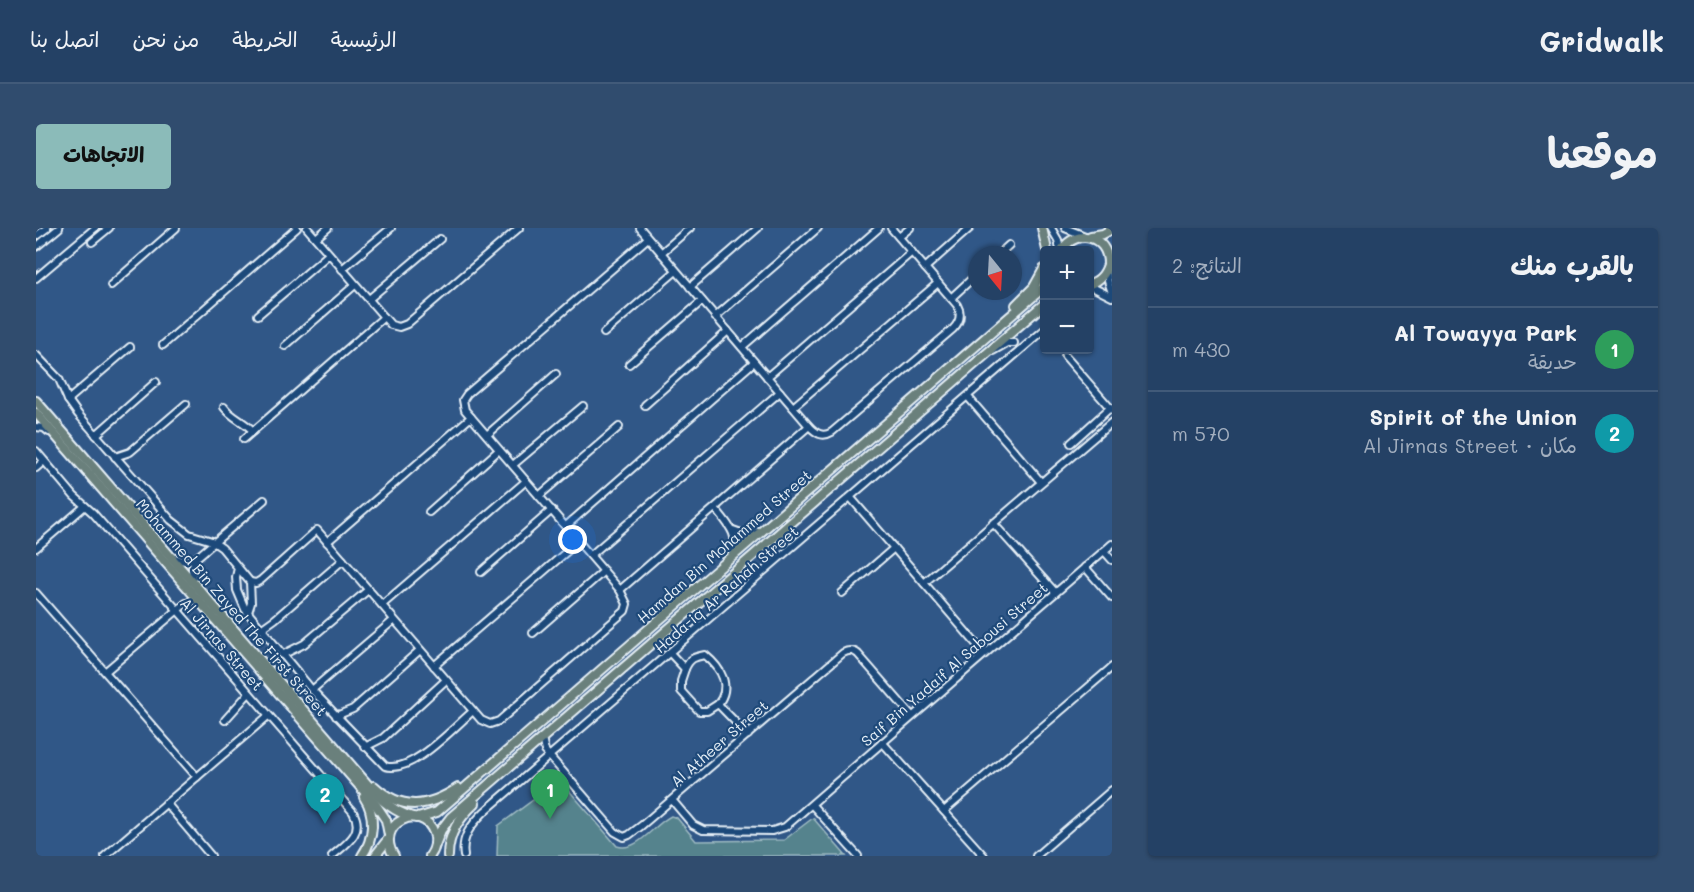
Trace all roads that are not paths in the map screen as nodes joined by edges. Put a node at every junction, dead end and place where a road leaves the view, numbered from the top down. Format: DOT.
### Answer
graph roads {
  1 [pos="46,228"];
  2 [pos="59,228"];
  3 [pos="95,228"];
  4 [pos="109,228"];
  5 [pos="176,228"];
  6 [pos="297,228"];
  7 [pos="307,228"];
  8 [pos="328,228"];
  9 [pos="391,228"];
  10 [pos="519,228"];
  11 [pos="640,228"];
  12 [pos="690,228"];
  13 [pos="758,228"];
  14 [pos="818,228"];
  15 [pos="879,228"];
  16 [pos="891,228"];
  17 [pos="910,228"];
  18 [pos="970,228"];
  19 [pos="1042,228"];
  20 [pos="1051,228"];
  21 [pos="1065,228"];
  22 [pos="1112,228"];
  23 [pos="36,236"];
  24 [pos="1089,236"];
  25 [pos="899,237"];
  26 [pos="316,238"];
  27 [pos="648,238"];
  28 [pos="440,239"];
  29 [pos="92,242"];
  30 [pos="1046,246"];
  31 [pos="1060,246"];
  32 [pos="1064,246"];
  33 [pos="36,247"];
  34 [pos="912,252"];
  35 [pos="661,253"];
  36 [pos="1112,253"];
  37 [pos="329,254"];
  38 [pos="1108,266"];
  39 [pos="925,268"];
  40 [pos="342,269"];
  41 [pos="676,271"];
  42 [pos="1040,277"];
  43 [pos="36,278"];
  44 [pos="968,282"];
  45 [pos="1094,282"];
  46 [pos="938,283"];
  47 [pos="111,285"];
  48 [pos="356,285"];
  49 [pos="690,287"];
  50 [pos="1094,287"];
  51 [pos="1040,290"];
  52 [pos="1112,295"];
  53 [pos="951,297"];
  54 [pos="369,299"];
  55 [pos="702,301"];
  56 [pos="1040,306"];
  57 [pos="258,315"];
  58 [pos="716,317"];
  59 [pos="384,318"];
  60 [pos="1020,324"];
  61 [pos="728,331"];
  62 [pos="604,333"];
  63 [pos="1040,333"];
  64 [pos="1014,343"];
  65 [pos="163,345"];
  66 [pos="285,346"];
  67 [pos="129,347"];
  68 [pos="742,347"];
  69 [pos="1020,350"];
  70 [pos="989,352"];
  71 [pos="36,355"];
  72 [pos="966,355"];
  73 [pos="1065,356"];
  74 [pos="754,362"];
  75 [pos="629,363"];
  76 [pos="556,374"];
  77 [pos="767,377"];
  78 [pos="156,382"];
  79 [pos="780,392"];
  80 [pos="968,397"];
  81 [pos="68,400"];
  82 [pos="36,401"];
  83 [pos="186,404"];
  84 [pos="645,405"];
  85 [pos="583,406"];
  86 [pos="224,407"];
  87 [pos="793,408"];
  88 [pos="1111,409"];
  89 [pos="36,413"];
  90 [pos="471,417"];
  91 [pos="1112,422"];
  92 [pos="809,426"];
  93 [pos="36,427"];
  94 [pos="619,427"];
  95 [pos="253,431"];
  96 [pos="96,435"];
  97 [pos="487,435"];
  98 [pos="244,439"];
  99 [pos="1071,443"];
  100 [pos="499,450"];
  101 [pos="36,452"];
  102 [pos="130,452"];
  103 [pos="73,456"];
  104 [pos="115,457"];
  105 [pos="44,461"];
  106 [pos="513,465"];
  107 [pos="124,466"];
  108 [pos="36,468"];
  109 [pos="526,481"];
  110 [pos="1041,482"];
  111 [pos="539,496"];
  112 [pos="851,498"];
  113 [pos="264,500"];
  114 [pos="85,506"];
  115 [pos="715,508"];
  116 [pos="552,510"];
  117 [pos="429,512"];
  118 [pos="993,523"];
  119 [pos="566,526"];
  120 [pos="732,530"];
  121 [pos="762,531"];
  122 [pos="579,541"];
  123 [pos="215,542"];
  124 [pos="327,542"];
  125 [pos="1112,543"];
  126 [pos="36,548"];
  127 [pos="894,548"];
  128 [pos="1104,551"];
  129 [pos="591,555"];
  130 [pos="170,556"];
  131 [pos="196,558"];
  132 [pos="731,558"];
  133 [pos="343,560"];
  134 [pos="1112,560"];
  135 [pos="1085,567"];
  136 [pos="238,568"];
  137 [pos="604,571"];
  138 [pos="481,572"];
  139 [pos="250,582"];
  140 [pos="924,583"];
  141 [pos="192,588"];
  142 [pos="368,590"];
  143 [pos="620,590"];
  144 [pos="842,592"];
  145 [pos="1055,592"];
  146 [pos="36,593"];
  147 [pos="1112,598"];
  148 [pos="197,600"];
  149 [pos="186,603"];
  150 [pos="382,605"];
  151 [pos="177,610"];
  152 [pos="248,612"];
  153 [pos="394,620"];
  154 [pos="261,629"];
  155 [pos="533,633"];
  156 [pos="420,650"];
  157 [pos="670,653"];
  158 [pos="984,653"];
  159 [pos="282,655"];
  160 [pos="434,666"];
  161 [pos="1112,667"];
  162 [pos="686,669"];
  163 [pos="106,672"];
  164 [pos="446,681"];
  165 [pos="312,690"];
  166 [pos="249,693"];
  167 [pos="718,704"];
  168 [pos="472,711"];
  169 [pos="268,716"];
  170 [pos="336,716"];
  171 [pos="912,716"];
  172 [pos="225,720"];
  173 [pos="748,735"];
  174 [pos="542,738"];
  175 [pos="882,742"];
  176 [pos="365,747"];
  177 [pos="531,747"];
  178 [pos="547,754"];
  179 [pos="489,767"];
  180 [pos="351,772"];
  181 [pos="197,777"];
  182 [pos="496,778"];
  183 [pos="1112,790"];
  184 [pos="672,800"];
  185 [pos="166,803"];
  186 [pos="812,805"];
  187 [pos="944,811"];
  188 [pos="417,818"];
  189 [pos="389,836"];
  190 [pos="435,846"];
  191 [pos="105,856"];
  192 [pos="211,856"];
  193 [pos="332,856"];
  194 [pos="362,856"];
  195 [pos="375,856"];
  196 [pos="394,856"];
  197 [pos="432,856"];
  198 [pos="448,856"];
  199 [pos="464,856"];
  200 [pos="858,856"];
  201 [pos="984,856"];
  202 [pos="1038,856"];
  1 -- 23 [label="street"];
  2 -- 33 [label="street"];
  3 -- 43 [label="street"];
  4 -- 29 [label="street"];
  5 -- 47 [label="street"];
  6 -- 65 [label="street"];
  7 -- 26 [label="street"];
  8 -- 26 [label="street"];
  9 -- 40 [label="street"];
  10 -- 59 [label="street"];
  11 -- 27 [label="street"];
  12 -- 35 [label="street"];
  13 -- 49 [label="street"];
  14 -- 58 [label="street"];
  15 -- 68 [label="street"];
  16 -- 25 [label="street"];
  17 -- 25 [label="street"];
  18 -- 39 [label="street"];
  19 -- 30 [label="main road"];
  20 -- 31 [label="street"];
  21 -- 24 [label="street"];
  22 -- 24 [label="main road"];
  24 -- 32 [label="main road"];
  24 -- 38 [label="main road"];
  25 -- 34 [label="street"];
  26 -- 37 [label="street"];
  27 -- 35 [label="street"];
  27 -- 90 [label="street"];
  28 -- 54 [label="street"];
  34 -- 39 [label="street"];
  34 -- 77 [label="street"];
  35 -- 41 [label="street"];
  36 -- 38 [label="main road"];
  37 -- 40 [label="street"];
  37 -- 57 [label="street"];
  38 -- 45 [label="main road"];
  38 -- 52 [label="street"];
  39 -- 46 [label="street"];
  40 -- 48 [label="street"];
  41 -- 49 [label="street"];
  41 -- 62 [label="street"];
  42 -- 72 [label="main road"];
  44 -- 53 [label="street"];
  46 -- 53 [label="street"];
  46 -- 87 [label="street"];
  48 -- 54 [label="street"];
  48 -- 66 [label="street"];
  49 -- 55 [label="street"];
  50 -- 52 [label="street"];
  51 -- 72 [label="main road, Hamdan Bin Mohammed Street"];
  53 -- 92 [label="street"];
  54 -- 59 [label="street"];
  55 -- 58 [label="street"];
  55 -- 75 [label="street"];
  56 -- 60 [label="main road, Hamdan Bin Mohammed Street"];
  58 -- 61 [label="street"];
  59 -- 95 [label="street"];
  60 -- 64 [label="street"];
  60 -- 70 [label="main road, Hamdan Bin Mohammed Street"];
  61 -- 68 [label="street"];
  61 -- 84 [label="street"];
  63 -- 69 [label="street, Hada-iq Ar Rahah Street"];
  64 -- 69 [label="street"];
  64 -- 70 [label="street"];
  67 -- 81 [label="street"];
  68 -- 74 [label="street"];
  69 -- 80 [label="street, Hada-iq Ar Rahah Street"];
  70 -- 174 [label="main road, Hamdan Bin Mohammed Street"];
  71 -- 81 [label="street"];
  72 -- 121 [label="main road, Hamdan Bin Mohammed Street"];
  73 -- 88 [label="street"];
  74 -- 77 [label="street"];
  74 -- 119 [label="street"];
  76 -- 97 [label="street"];
  77 -- 79 [label="street"];
  78 -- 96 [label="street"];
  79 -- 87 [label="street"];
  79 -- 129 [label="street"];
  80 -- 110 [label="street"];
  80 -- 112 [label="street, Hada-iq Ar Rahah Street"];
  81 -- 96 [label="street"];
  82 -- 130 [label="main road, Mohammed Bin Zayed The First Street"];
  83 -- 102 [label="street"];
  85 -- 106 [label="street"];
  86 -- 95 [label="street"];
  87 -- 92 [label="street"];
  88 -- 99 [label="street"];
  89 -- 103 [label="main road, Mohammed Bin Zayed The First Street"];
  90 -- 97 [label="street"];
  90 -- 124 [label="street"];
  91 -- 110 [label="street"];
  92 -- 115 [label="street"];
  93 -- 103 [label="street"];
  94 -- 111 [label="street"];
  95 -- 98 [label="street"];
  96 -- 104 [label="street"];
  97 -- 100 [label="street"];
  100 -- 106 [label="street"];
  100 -- 117 [label="street"];
  101 -- 105 [label="street, Al Jirnas Street"];
  102 -- 104 [label="street"];
  102 -- 107 [label="street"];
  103 -- 141 [label="main road, Mohammed Bin Zayed The First Street"];
  104 -- 107 [label="street"];
  105 -- 108 [label="street"];
  105 -- 114 [label="street, Al Jirnas Street"];
  106 -- 109 [label="street"];
  107 -- 123 [label="street"];
  109 -- 111 [label="street"];
  109 -- 150 [label="street"];
  110 -- 118 [label="street"];
  111 -- 116 [label="street"];
  112 -- 127 [label="street"];
  112 -- 157 [label="street, Hada-iq Ar Rahah Street"];
  113 -- 123 [label="street"];
  114 -- 126 [label="street"];
  114 -- 151 [label="street, Al Jirnas Street"];
  115 -- 120 [label="street"];
  115 -- 143 [label="street"];
  116 -- 119 [label="street"];
  116 -- 138 [label="street"];
  118 -- 140 [label="street"];
  118 -- 145 [label="street"];
  119 -- 122 [label="street"];
  120 -- 121 [label="street"];
  120 -- 132 [label="street"];
  121 -- 132 [label="main road, Hamdan Bin Mohammed Street"];
  122 -- 129 [label="street"];
  122 -- 160 [label="street"];
  123 -- 131 [label="street"];
  123 -- 136 [label="street"];
  124 -- 133 [label="street"];
  124 -- 139 [label="street"];
  125 -- 128 [label="street, Saif Bin Yadaif Al Sabousi Street"];
  127 -- 140 [label="street"];
  127 -- 144 [label="street"];
  128 -- 134 [label="street"];
  128 -- 135 [label="street, Saif Bin Yadaif Al Sabousi Street"];
  129 -- 137 [label="street"];
  130 -- 131 [label="street"];
  130 -- 141 [label="main road, Mohammed Bin Zayed The First Street"];
  131 -- 141 [label="street"];
  132 -- 179 [label="main road, Hamdan Bin Mohammed Street"];
  133 -- 142 [label="street"];
  133 -- 154 [label="street"];
  135 -- 145 [label="street, Saif Bin Yadaif Al Sabousi Street"];
  135 -- 147 [label="street"];
  136 -- 139 [label="street"];
  136 -- 152 [label="street"];
  137 -- 143 [label="street"];
  137 -- 155 [label="street"];
  139 -- 152 [label="street"];
  140 -- 158 [label="street"];
  141 -- 148 [label="main road, Mohammed Bin Zayed The First Street"];
  141 -- 149 [label="street"];
  141 -- 180 [label="main road, Mohammed Bin Zayed The First Street"];
  142 -- 150 [label="street"];
  142 -- 159 [label="street"];
  143 -- 168 [label="street"];
  145 -- 158 [label="street, Saif Bin Yadaif Al Sabousi Street"];
  146 -- 163 [label="street"];
  148 -- 149 [label="street"];
  148 -- 180 [label="main road, Mohammed Bin Zayed The First Street"];
  149 -- 151 [label="street"];
  150 -- 153 [label="street"];
  151 -- 163 [label="street"];
  151 -- 166 [label="street, Al Jirnas Street"];
  152 -- 154 [label="street"];
  153 -- 156 [label="street"];
  153 -- 165 [label="street"];
  154 -- 159 [label="street"];
  156 -- 160 [label="street"];
  156 -- 170 [label="street"];
  157 -- 162 [label="street"];
  157 -- 178 [label="street, Hada-iq Ar Rahah Street"];
  158 -- 171 [label="street, Saif Bin Yadaif Al Sabousi Street"];
  159 -- 165 [label="street"];
  160 -- 164 [label="street"];
  161 -- 187 [label="street"];
  162 -- 167 [label="street"];
  162 -- 167 [label="street"];
  163 -- 181 [label="street"];
  164 -- 168 [label="street"];
  164 -- 176 [label="street"];
  165 -- 170 [label="street"];
  166 -- 169 [label="street, Al Jirnas Street"];
  166 -- 172 [label="street"];
  167 -- 173 [label="street"];
  168 -- 176 [label="street"];
  169 -- 181 [label="street"];
  169 -- 193 [label="street, Al Jirnas Street"];
  170 -- 176 [label="street"];
  171 -- 173 [label="street, Al Atheer Street"];
  171 -- 175 [label="street, Saif Bin Yadaif Al Sabousi Street"];
  173 -- 184 [label="street, Al Atheer Street"];
  174 -- 177 [label="main road, Hamdan Bin Mohammed Street"];
  174 -- 178 [label="street, Al Atheer Street"];
  175 -- 186 [label="street, Saif Bin Yadaif Al Sabousi Street"];
  175 -- 187 [label="street"];
  177 -- 178 [label="street"];
  177 -- 182 [label="main road, Hamdan Bin Mohammed Street"];
  178 -- 184 [label="street, Al Atheer Street"];
  178 -- 199 [label="street, Hada-iq Ar Rahah Street"];
  179 -- 180 [label="main road"];
  179 -- 188 [label="main road, Hamdan Bin Mohammed Street"];
  180 -- 188 [label="main road, Mohammed Bin Zayed The First Street"];
  180 -- 189 [label="main road, Mohammed Bin Zayed The First Street"];
  180 -- 194 [label="main road"];
  181 -- 185 [label="street"];
  182 -- 190 [label="main road, Hamdan Bin Mohammed Street"];
  182 -- 198 [label="main road"];
  183 -- 202 [label="street"];
  184 -- 186 [label="street, Saif Bin Yadaif Al Sabousi Street"];
  185 -- 191 [label="street"];
  185 -- 192 [label="street"];
  186 -- 200 [label="street"];
  187 -- 201 [label="street"];
  188 -- 189 [label="main road, Hamdan Bin Mohammed Street"];
  188 -- 190 [label="main road"];
  189 -- 195 [label="main road"];
  189 -- 196 [label="main road, Mohammed Bin Zayed The First Street"];
  190 -- 197 [label="main road"];
}
